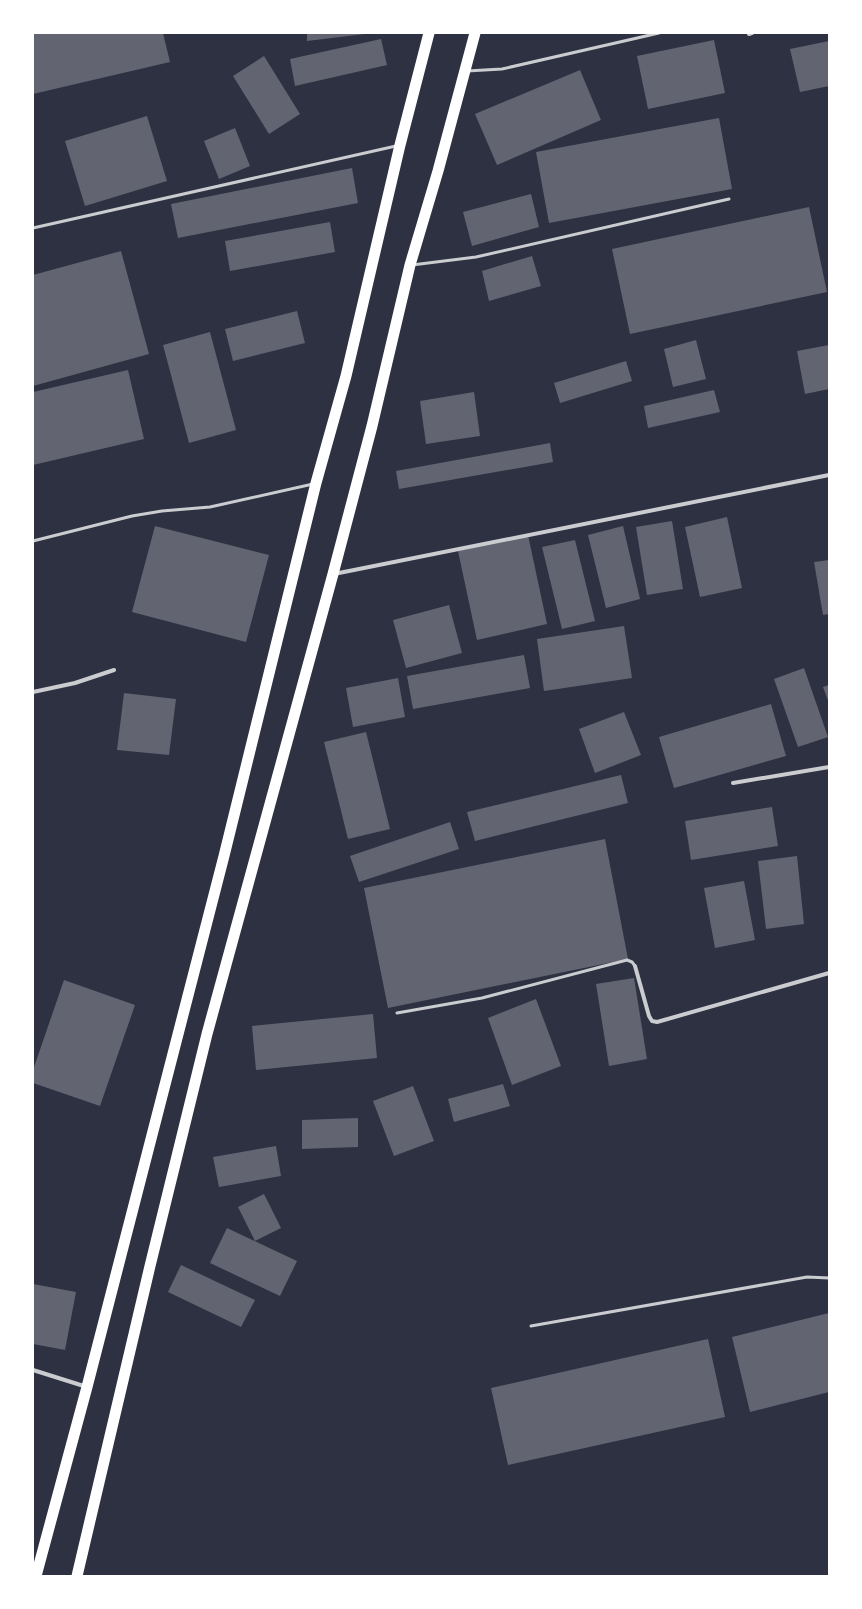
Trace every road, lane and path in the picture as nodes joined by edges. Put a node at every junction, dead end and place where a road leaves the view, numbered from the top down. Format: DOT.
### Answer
graph roads {
  1 [pos="429,33"];
  2 [pos="475,33"];
  3 [pos="659,33"];
  4 [pos="465,71"];
  5 [pos="400,145"];
  6 [pos="729,199"];
  7 [pos="33,228"];
  8 [pos="410,265"];
  9 [pos="829,475"];
  10 [pos="316,483"];
  11 [pos="33,541"];
  12 [pos="333,574"];
  13 [pos="114,670"];
  14 [pos="33,692"];
  15 [pos="829,767"];
  16 [pos="733,783"];
  17 [pos="635,966"];
  18 [pos="829,973"];
  19 [pos="397,1013"];
  20 [pos="829,1278"];
  21 [pos="531,1326"];
  22 [pos="33,1370"];
  23 [pos="87,1387"];
  24 [pos="36,1576"];
  25 [pos="77,1576"];
  1 -- 5 [label="highway"];
  2 -- 4 [label="highway"];
  3 -- 4 [label="lane"];
  4 -- 8 [label="highway"];
  5 -- 7 [label="lane"];
  5 -- 10 [label="highway"];
  6 -- 8 [label="lane"];
  8 -- 12 [label="highway"];
  9 -- 12 [label="street"];
  10 -- 11 [label="lane"];
  10 -- 23 [label="highway"];
  12 -- 25 [label="highway"];
  13 -- 14 [label="street"];
  15 -- 16 [label="street"];
  17 -- 18 [label="street"];
  17 -- 19 [label="lane"];
  20 -- 21 [label="lane"];
  22 -- 23 [label="street"];
  23 -- 24 [label="highway"];
}
